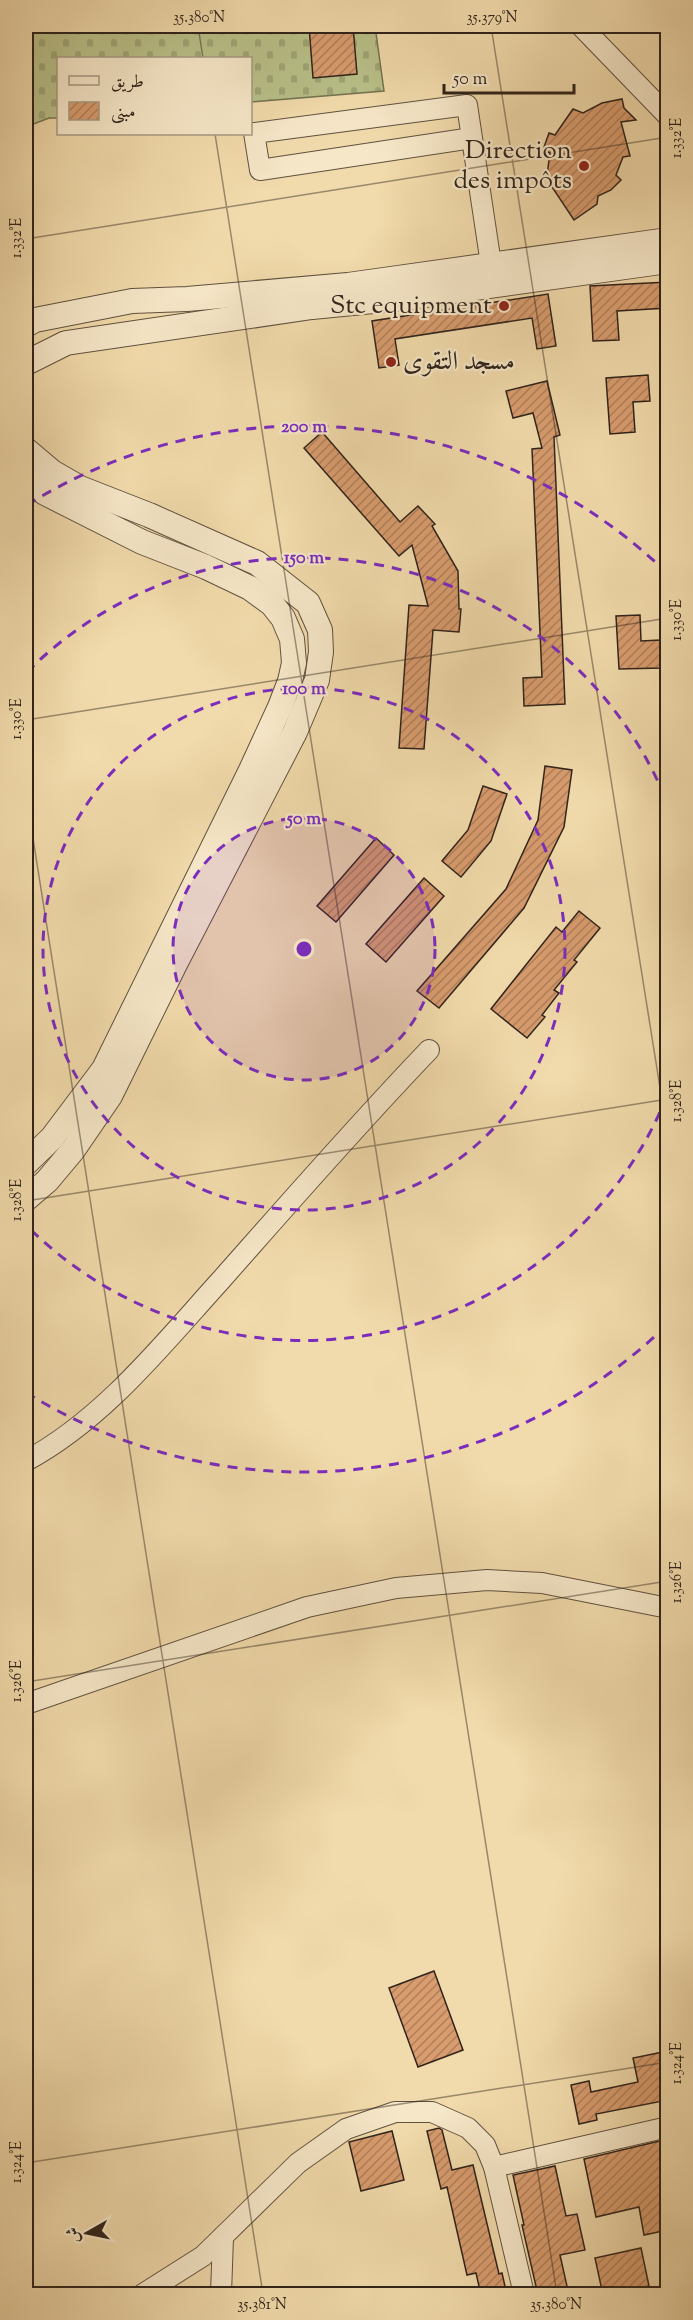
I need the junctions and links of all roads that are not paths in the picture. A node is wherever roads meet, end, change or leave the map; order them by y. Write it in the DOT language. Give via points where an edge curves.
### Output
graph roads {
  1 [pos="581,26"];
  2 [pos="668,116"];
  3 [pos="472,138"];
  4 [pos="668,240"];
  5 [pos="668,261"];
  6 [pos="491,264"];
  7 [pos="26,325"];
  8 [pos="26,363"];
  9 [pos="26,450"];
  10 [pos="26,477"];
  11 [pos="429,1050"];
  12 [pos="26,1163"];
  13 [pos="26,1199"];
  14 [pos="26,1461"];
  15 [pos="668,1608"];
  16 [pos="26,1704"];
  17 [pos="668,2127"];
  18 [pos="494,2167"];
  19 [pos="223,2237"];
  20 [pos="143,2295"];
  21 [pos="221,2295"];
  22 [pos="524,2295"];
  1 -- 2 [label="street"];
  3 -- 3 [label="street" via="467,105 254,133 260,170"];
  3 -- 6 [label="street"];
  4 -- 6 [label="street"];
  5 -- 8 [label="street" via="66,343"];
  6 -- 7 [label="street" via="348,285 132,300"];
  9 -- 13 [label="street" via="52,472 80,488 257,563 308,603 320,630 321,652 316,680 295,732 110,1096 74,1150"];
  10 -- 12 [label="street" via="45,493 142,542 250,588 283,618 292,639 294,663 270,728 104,1069 52,1138"];
  11 -- 14 [label="street" via="112,1397 54,1446"];
  15 -- 16 [label="street" via="542,1583 487,1580 396,1588 306,1607"];
  17 -- 18 [label="street"];
  18 -- 19 [label="street" via="485,2145 468,2128 432,2112 395,2112 346,2129 298,2163"];
  18 -- 22 [label="street"];
  19 -- 20 [label="street" via="203,2256"];
  19 -- 21 [label="street"];
}
